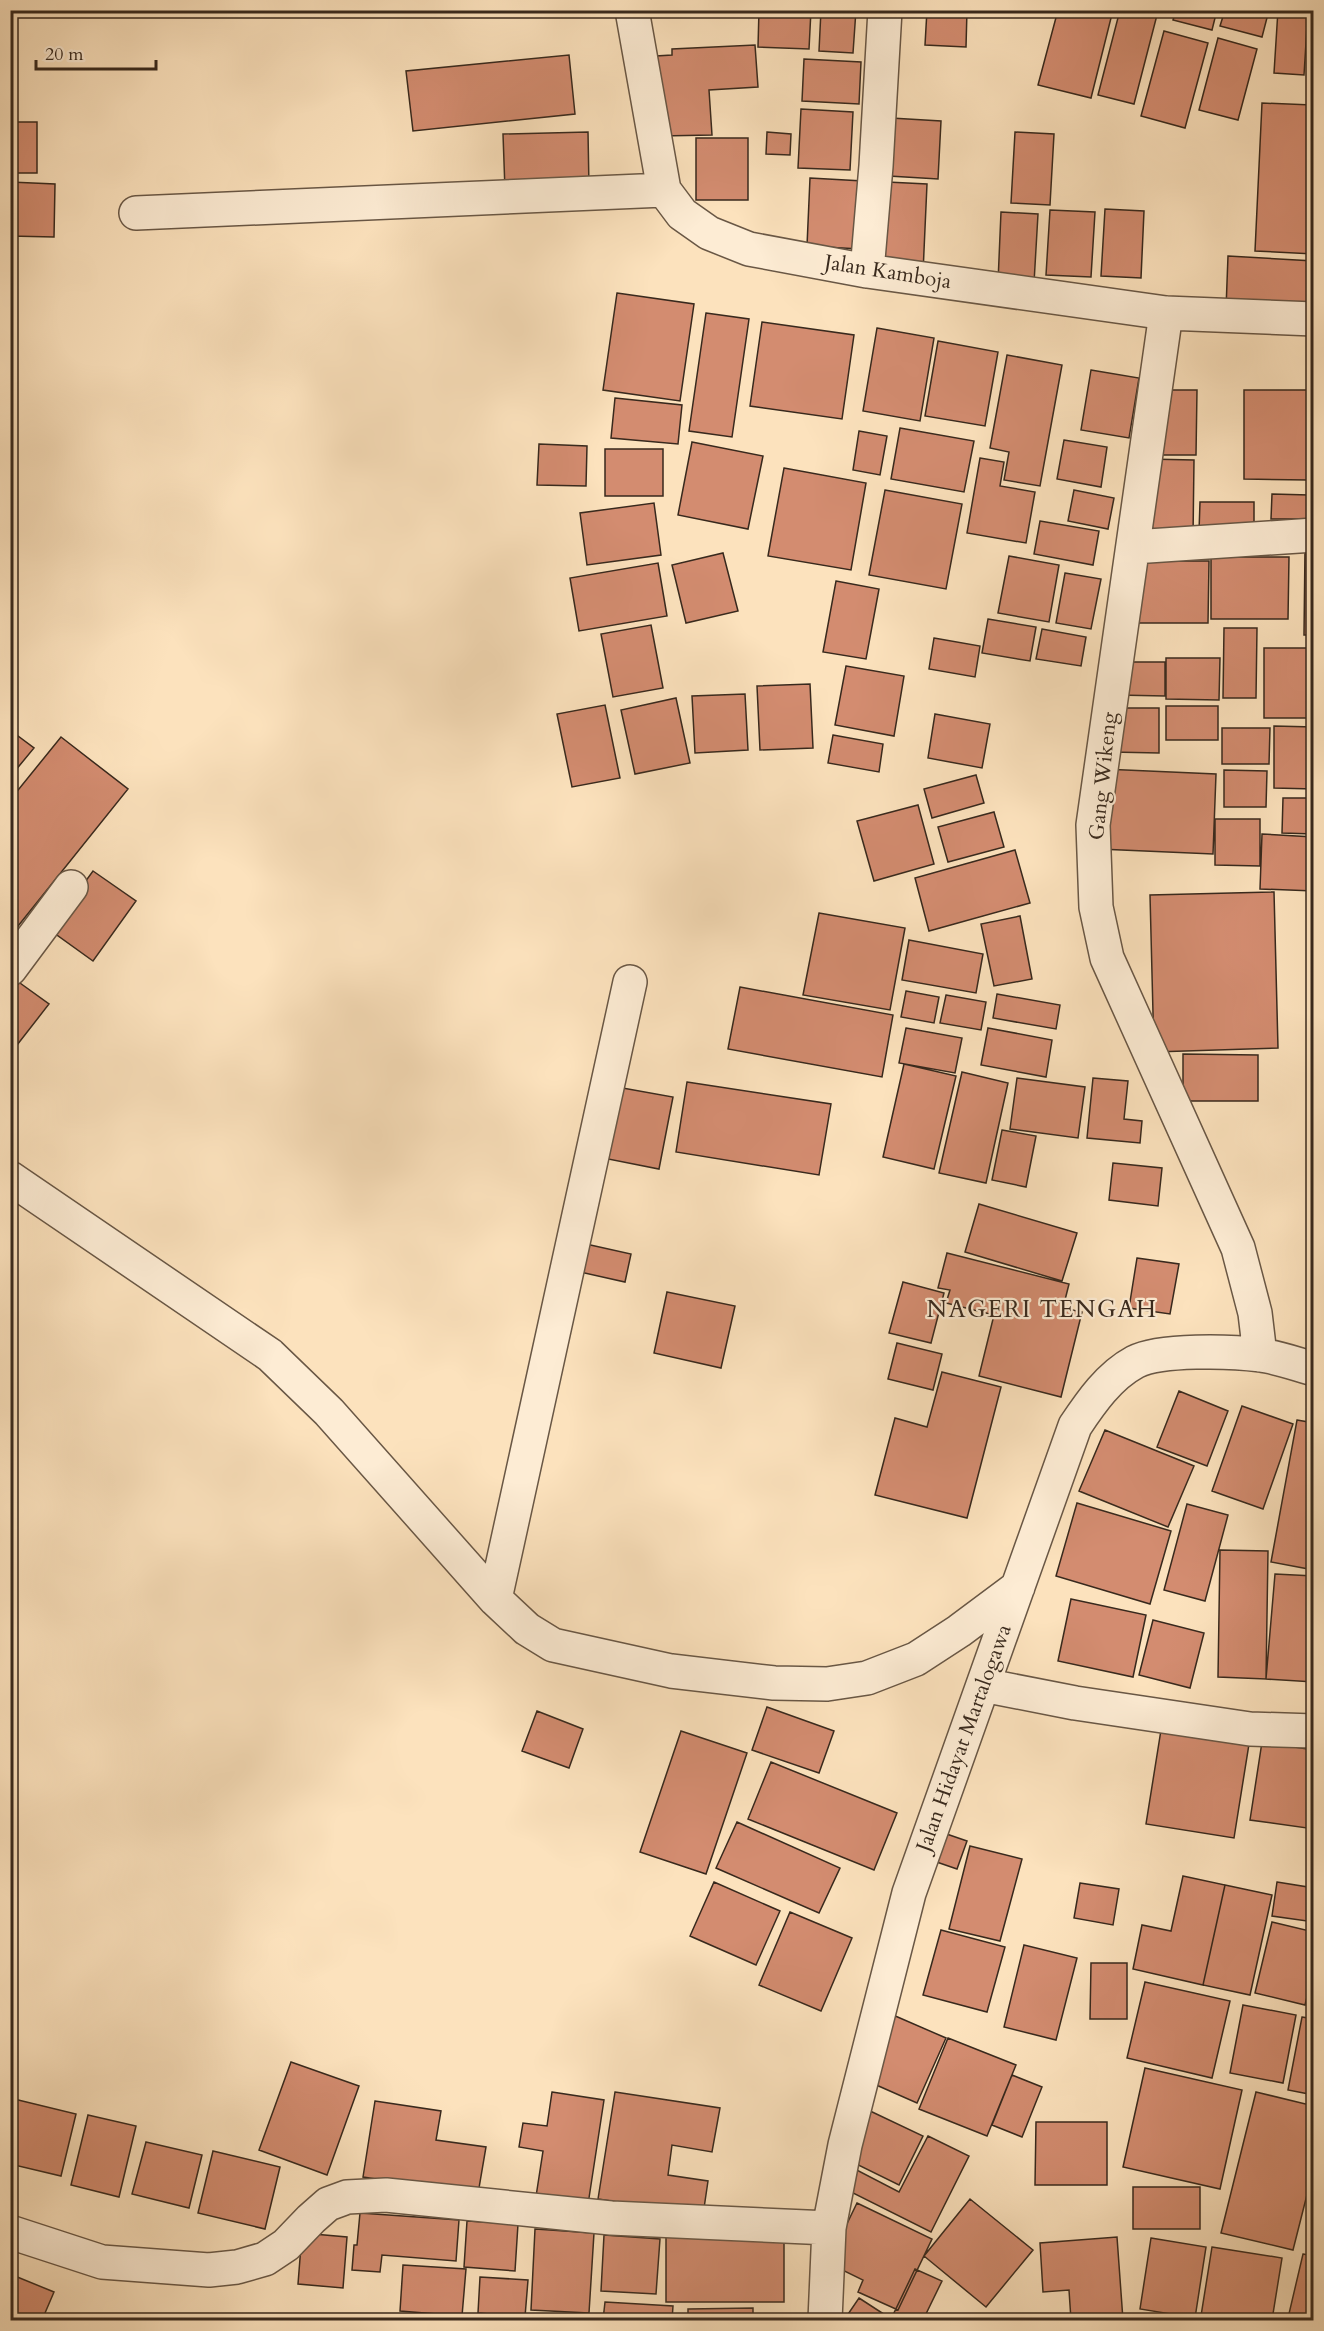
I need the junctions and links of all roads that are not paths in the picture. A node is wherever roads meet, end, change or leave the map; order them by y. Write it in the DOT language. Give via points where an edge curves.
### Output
graph roads {
  1 [pos="632,10"];
  2 [pos="885,10"];
  3 [pos="664,190"];
  4 [pos="136,213"];
  5 [pos="867,271"];
  6 [pos="1166,313"];
  7 [pos="1314,320"];
  8 [pos="1314,535"];
  9 [pos="1133,547"];
  10 [pos="70,887"];
  11 [pos="10,969"];
  12 [pos="630,982"];
  13 [pos="10,1178"];
  14 [pos="1260,1355"];
  15 [pos="1314,1369"];
  16 [pos="1018,1587"];
  17 [pos="495,1599"];
  18 [pos="983,1685"];
  19 [pos="1314,1731"];
  20 [pos="829,2228"];
  21 [pos="10,2232"];
  22 [pos="825,2320"];
  1 -- 3 [label="street, Jalan Kamboja"];
  2 -- 5 [label="street"];
  3 -- 4 [label="street"];
  3 -- 5 [label="street, Jalan Kamboja" via="682,214 709,233 749,249"];
  5 -- 6 [label="street, Jalan Kamboja"];
  6 -- 7 [label="street, Jalan Kamboja"];
  6 -- 9 [label="street, Gang Wikeng"];
  8 -- 9 [label="street"];
  9 -- 14 [label="street, Gang Wikeng" via="1094,825 1096,907 1107,958 1238,1248 1255,1313"];
  10 -- 11 [label="street"];
  12 -- 17 [label="street"];
  13 -- 17 [label="street" via="270,1355 329,1412"];
  14 -- 15 [label="street, Jalan Hidayat Martalogawa"];
  14 -- 16 [label="street, Jalan Hidayat Martalogawa" via="1157,1355 1135,1362 1109,1382 1076,1426"];
  16 -- 17 [label="street" via="916,1659 867,1678 827,1684 774,1683 671,1671 553,1645 527,1629"];
  16 -- 18 [label="street, Jalan Hidayat Martalogawa"];
  18 -- 19 [label="street" via="1250,1729"];
  18 -- 20 [label="street, Jalan Hidayat Martalogawa" via="909,1893 848,2134"];
  20 -- 21 [label="street" via="611,2218 386,2195 347,2197 328,2204 286,2245 265,2259 209,2270 102,2262"];
  20 -- 22 [label="street, Jalan Hidayat Martalogawa"];
}
